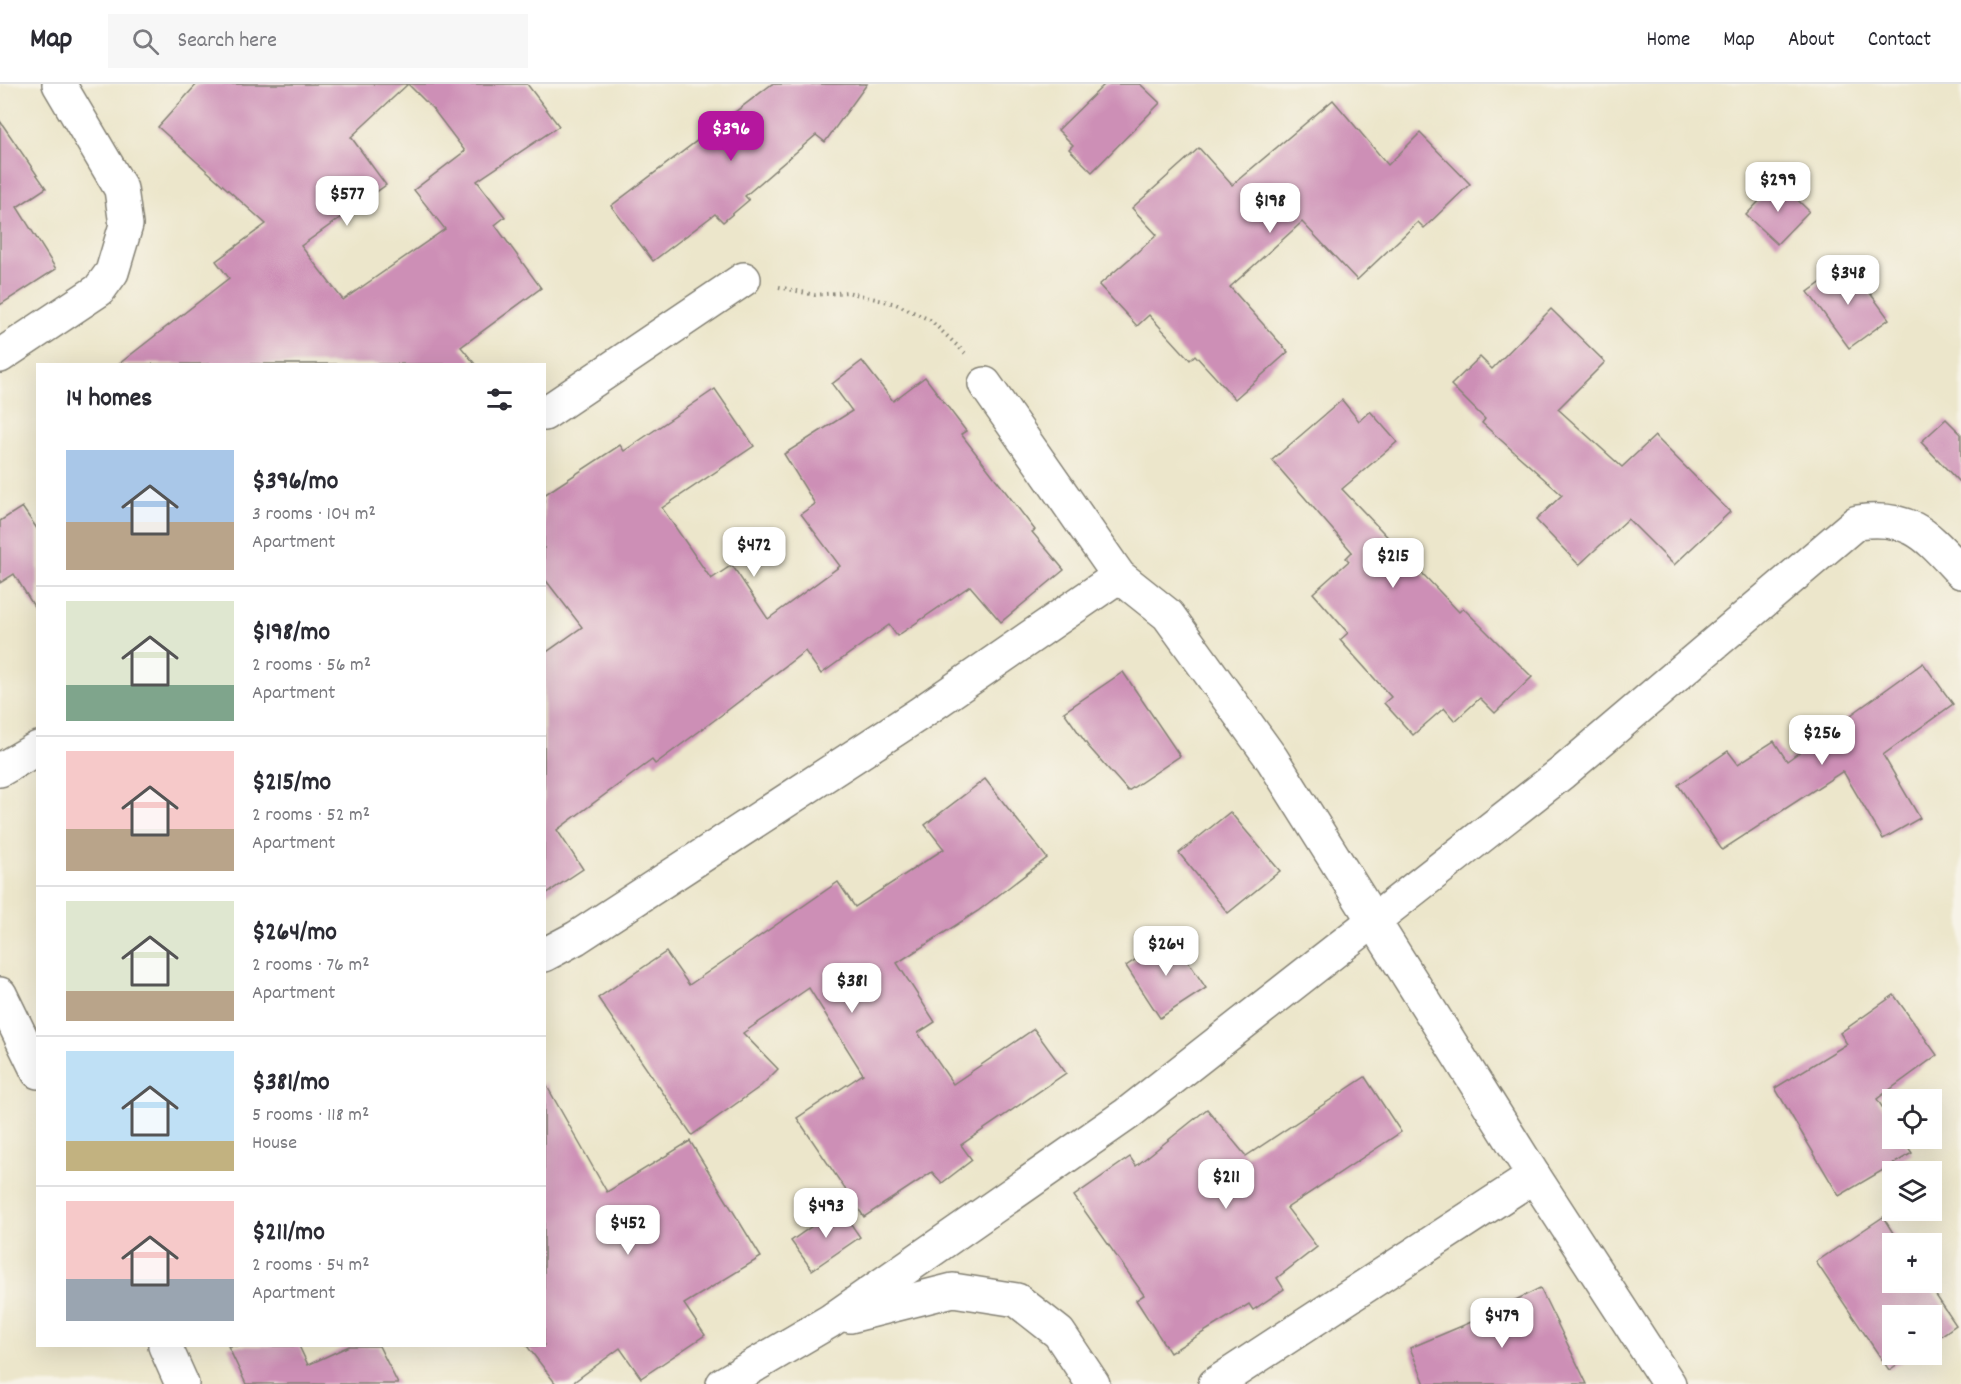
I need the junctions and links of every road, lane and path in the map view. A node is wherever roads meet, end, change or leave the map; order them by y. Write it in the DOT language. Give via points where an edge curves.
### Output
graph roads {
  1 [pos="59,84"];
  2 [pos="744,279"];
  3 [pos="0,356"];
  4 [pos="985,384"];
  5 [pos="546,413"];
  6 [pos="1961,572"];
  7 [pos="1119,576"];
  8 [pos="36,749"];
  9 [pos="0,770"];
  10 [pos="1374,918"];
  11 [pos="546,954"];
  12 [pos="0,994"];
  13 [pos="36,1068"];
  14 [pos="1534,1176"];
  15 [pos="830,1321"];
  16 [pos="165,1347"];
  17 [pos="182,1384"];
  18 [pos="723,1384"];
  19 [pos="1093,1384"];
  20 [pos="1215,1384"];
  21 [pos="1669,1384"];
  1 -- 3 [label="street" via="121,189 126,225 112,272 99,290"];
  2 -- 4 [label="path" via="815,295 847,292 896,304 930,320 966,354"];
  2 -- 5 [label="street"];
  4 -- 7 [label="street"];
  6 -- 10 [label="street" via="1924,534 1882,519 1857,522 1562,772"];
  7 -- 10 [label="street" via="1168,615 1272,759"];
  7 -- 11 [label="street" via="919,714"];
  8 -- 9 [label="street"];
  10 -- 14 [label="street"];
  10 -- 15 [label="street" via="1126,1114"];
  12 -- 13 [label="street"];
  14 -- 20 [label="street"];
  14 -- 21 [label="street"];
  15 -- 18 [label="street"];
  15 -- 19 [label="street" via="953,1290 1017,1300 1059,1333"];
  16 -- 17 [label="street"];
}
